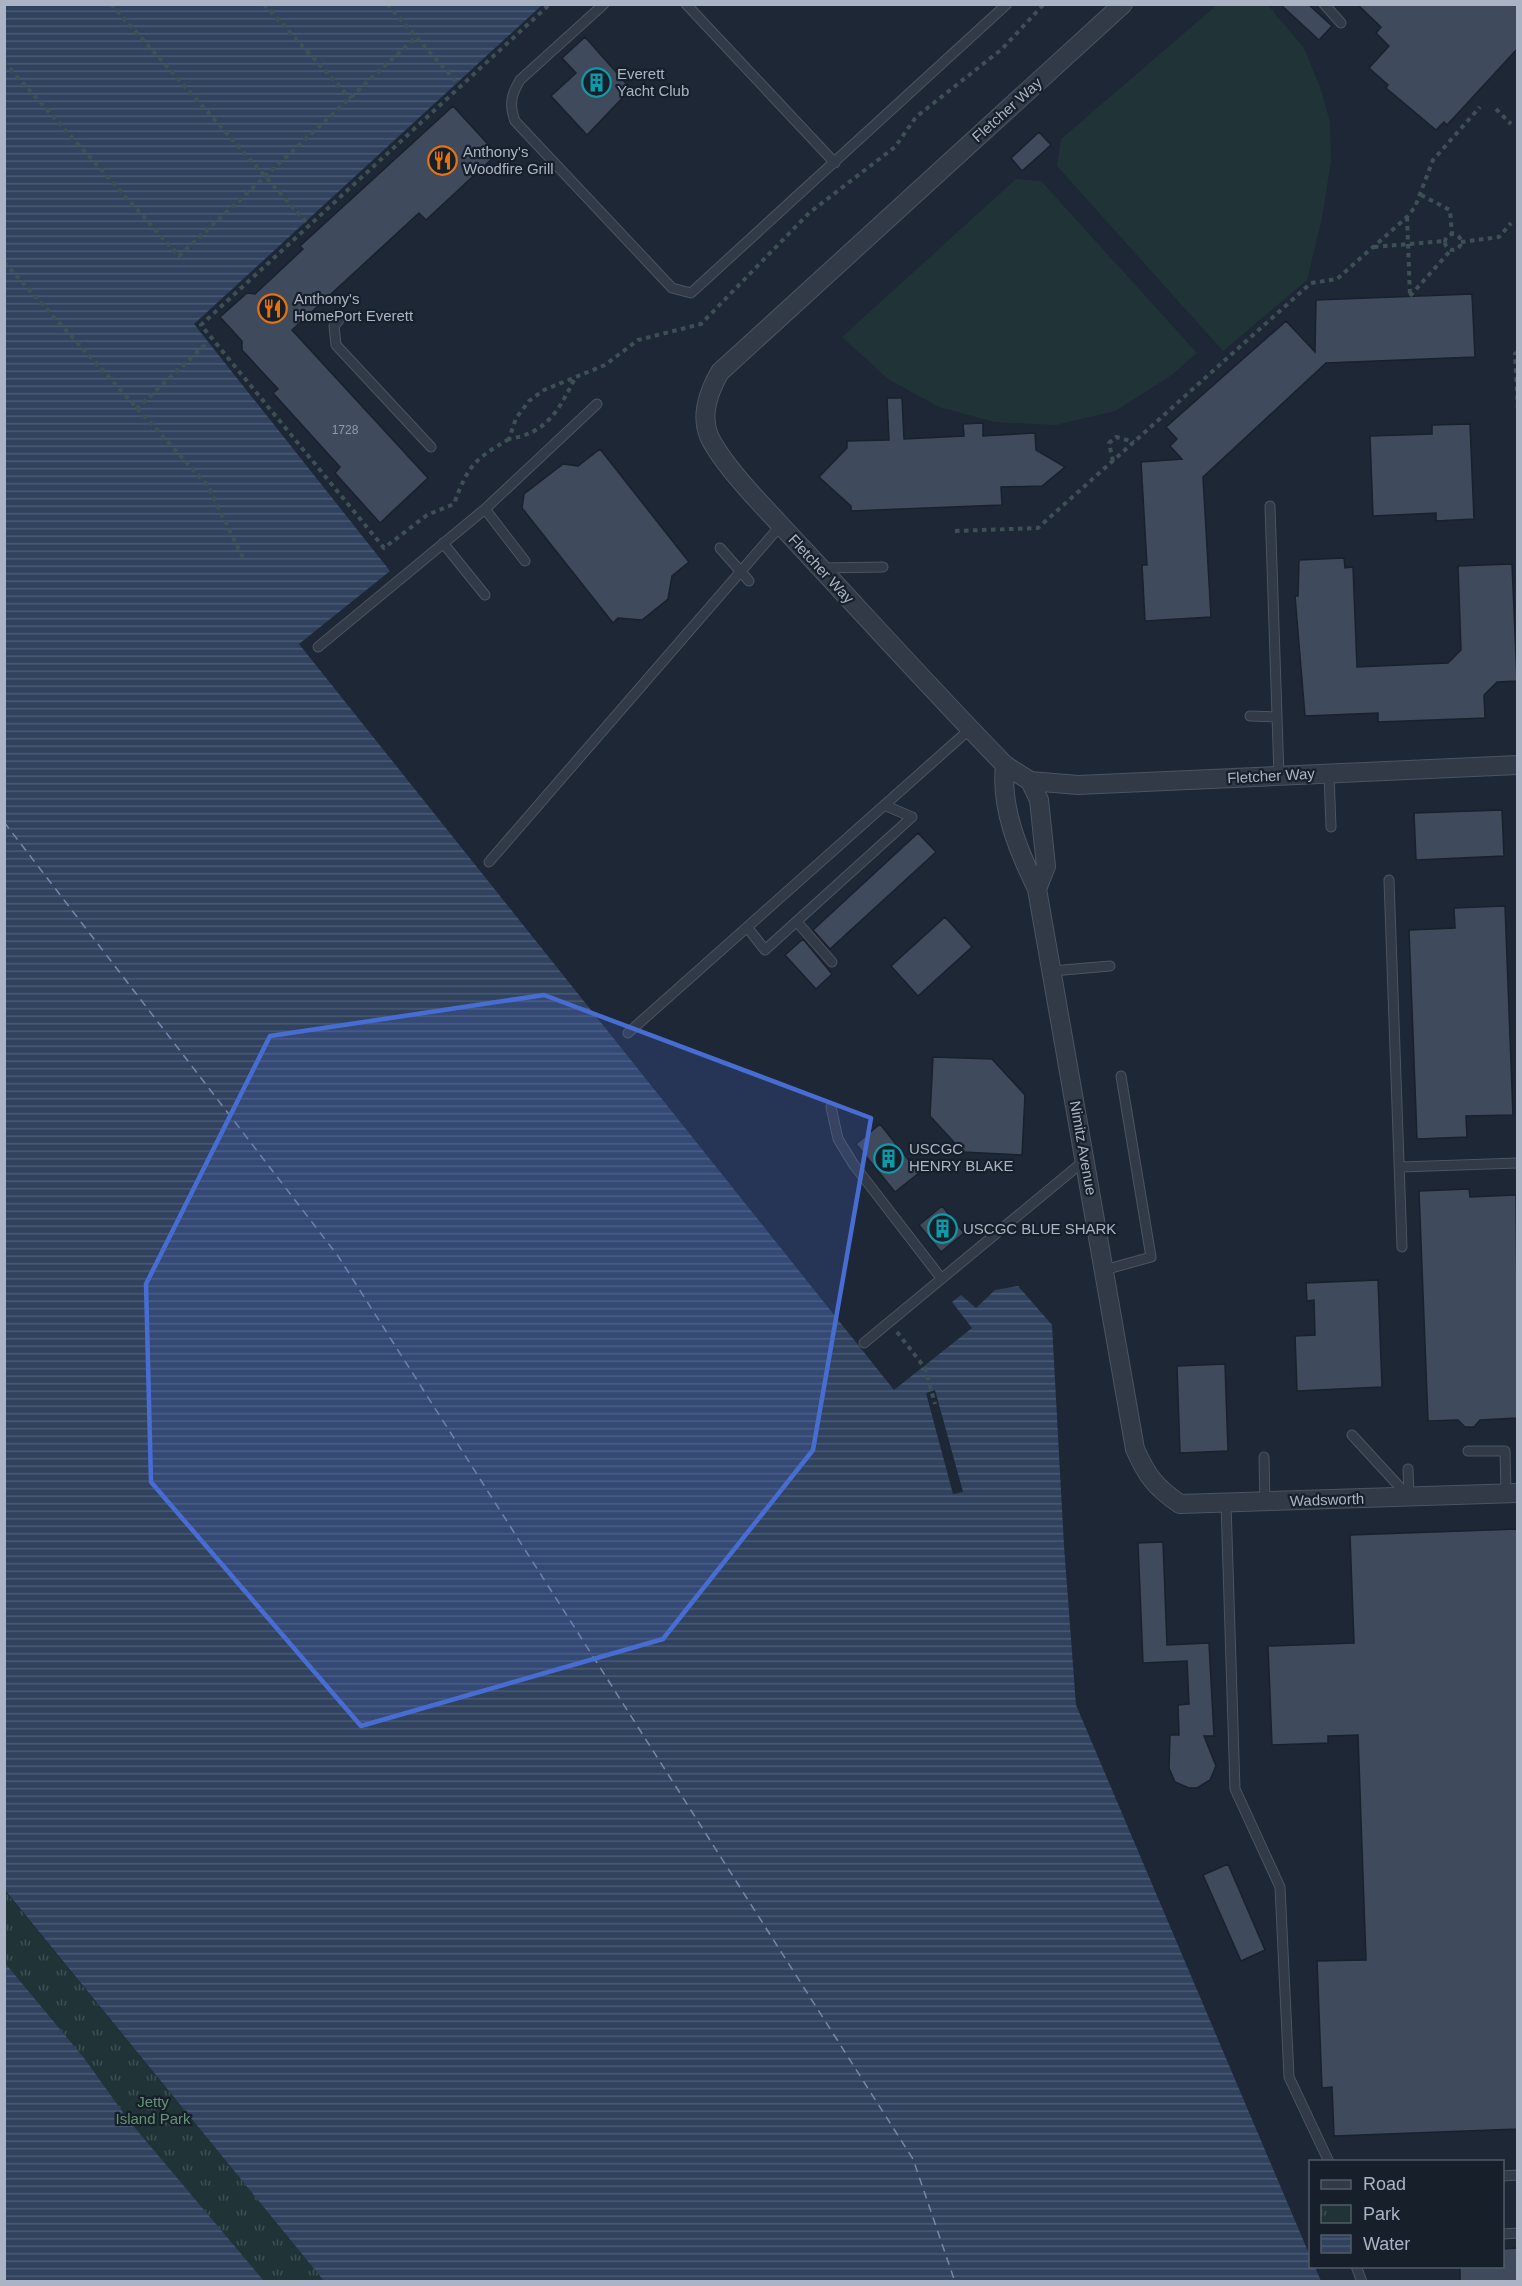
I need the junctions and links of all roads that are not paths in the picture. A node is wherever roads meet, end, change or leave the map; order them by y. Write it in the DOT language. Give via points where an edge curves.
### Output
graph roads {
  1 [pos="604,4"];
  2 [pos="686,4"];
  3 [pos="1007,4"];
  4 [pos="1123,4"];
  5 [pos="1324,4"];
  6 [pos="1341,23"];
  7 [pos="835,163"];
  8 [pos="339,320"];
  9 [pos="597,404"];
  10 [pos="430,447"];
  11 [pos="1270,506"];
  12 [pos="484,509"];
  13 [pos="781,525"];
  14 [pos="443,543"];
  15 [pos="720,548"];
  16 [pos="525,561"];
  17 [pos="884,567"];
  18 [pos="821,568"];
  19 [pos="741,573"];
  20 [pos="749,581"];
  21 [pos="484,595"];
  22 [pos="318,646"];
  23 [pos="1250,716"];
  24 [pos="1277,717"];
  25 [pos="970,729"];
  26 [pos="1005,765"];
  27 [pos="1518,765"];
  28 [pos="1329,774"];
  29 [pos="1279,776"];
  30 [pos="1030,781"];
  31 [pos="884,805"];
  32 [pos="1331,827"];
  33 [pos="489,862"];
  34 [pos="1389,880"];
  35 [pos="1037,889"];
  36 [pos="797,922"];
  37 [pos="747,927"];
  38 [pos="832,962"];
  39 [pos="1110,966"];
  40 [pos="1052,971"];
  41 [pos="628,1033"];
  42 [pos="1121,1076"];
  43 [pos="831,1107"];
  44 [pos="1085,1160"];
  45 [pos="1518,1163"];
  46 [pos="1401,1167"];
  47 [pos="1402,1247"];
  48 [pos="1104,1270"];
  49 [pos="941,1278"];
  50 [pos="864,1343"];
  51 [pos="1352,1435"];
  52 [pos="1468,1451"];
  53 [pos="1264,1456"];
  54 [pos="1408,1469"];
  55 [pos="1146,1475"];
  56 [pos="1512,1493"];
  57 [pos="1409,1497"];
  58 [pos="1265,1502"];
  59 [pos="1226,1503"];
  60 [pos="1328,2160"];
  1 -- 7 [label="lane" via="520,80 513,92 511,109 515,121 672,288 691,294"];
  2 -- 7 [label="lane"];
  3 -- 7 [label="lane"];
  4 -- 13 [label="street, Fletcher Way" via="720,372 705,407 708,435 721,457"];
  5 -- 6 [label="lane"];
  8 -- 10 [label="lane" via="334,326 336,345"];
  9 -- 12 [label="lane"];
  11 -- 24 [label="lane"];
  12 -- 14 [label="lane"];
  12 -- 16 [label="lane"];
  13 -- 18 [label="street, Fletcher Way"];
  13 -- 19 [label="lane"];
  14 -- 21 [label="lane"];
  14 -- 22 [label="lane"];
  15 -- 19 [label="lane"];
  17 -- 18 [label="lane"];
  18 -- 25 [label="street, Fletcher Way"];
  19 -- 20 [label="lane"];
  19 -- 33 [label="lane"];
  23 -- 24 [label="lane"];
  24 -- 29 [label="lane"];
  25 -- 26 [label="street, Fletcher Way"];
  25 -- 31 [label="lane"];
  26 -- 30 [label="street, Fletcher Way"];
  26 -- 35 [label="street, Nimitz Avenue" via="1003,785 1019,853"];
  27 -- 28 [label="street, Fletcher Way"];
  28 -- 29 [label="street, Fletcher Way"];
  28 -- 32 [label="lane"];
  29 -- 30 [label="street, Fletcher Way" via="1078,785"];
  30 -- 35 [label="street, Nimitz Avenue" via="1039,800 1046,866"];
  31 -- 36 [label="lane" via="912,817"];
  31 -- 37 [label="lane"];
  34 -- 46 [label="lane"];
  35 -- 40 [label="street, Nimitz Avenue"];
  36 -- 37 [label="lane" via="765,950"];
  36 -- 38 [label="lane"];
  37 -- 41 [label="lane"];
  39 -- 40 [label="lane"];
  40 -- 44 [label="street, Nimitz Avenue"];
  42 -- 48 [label="lane" via="1151,1257"];
  43 -- 49 [label="lane" via="838,1139 854,1165"];
  44 -- 48 [label="street, Nimitz Avenue"];
  44 -- 49 [label="lane"];
  45 -- 46 [label="lane"];
  46 -- 47 [label="lane"];
  48 -- 55 [label="street, Nimitz Avenue" via="1135,1449"];
  49 -- 50 [label="lane"];
  51 -- 57 [label="lane"];
  52 -- 56 [label="lane" via="1505,1451"];
  53 -- 58 [label="lane"];
  54 -- 57 [label="lane"];
  55 -- 59 [label="street, Wadsworth" via="1180,1504"];
  56 -- 57 [label="street, Wadsworth"];
  57 -- 58 [label="street, Wadsworth"];
  58 -- 59 [label="street, Wadsworth"];
  59 -- 60 [label="lane" via="1235,1789 1280,1887 1289,2077"];
}
